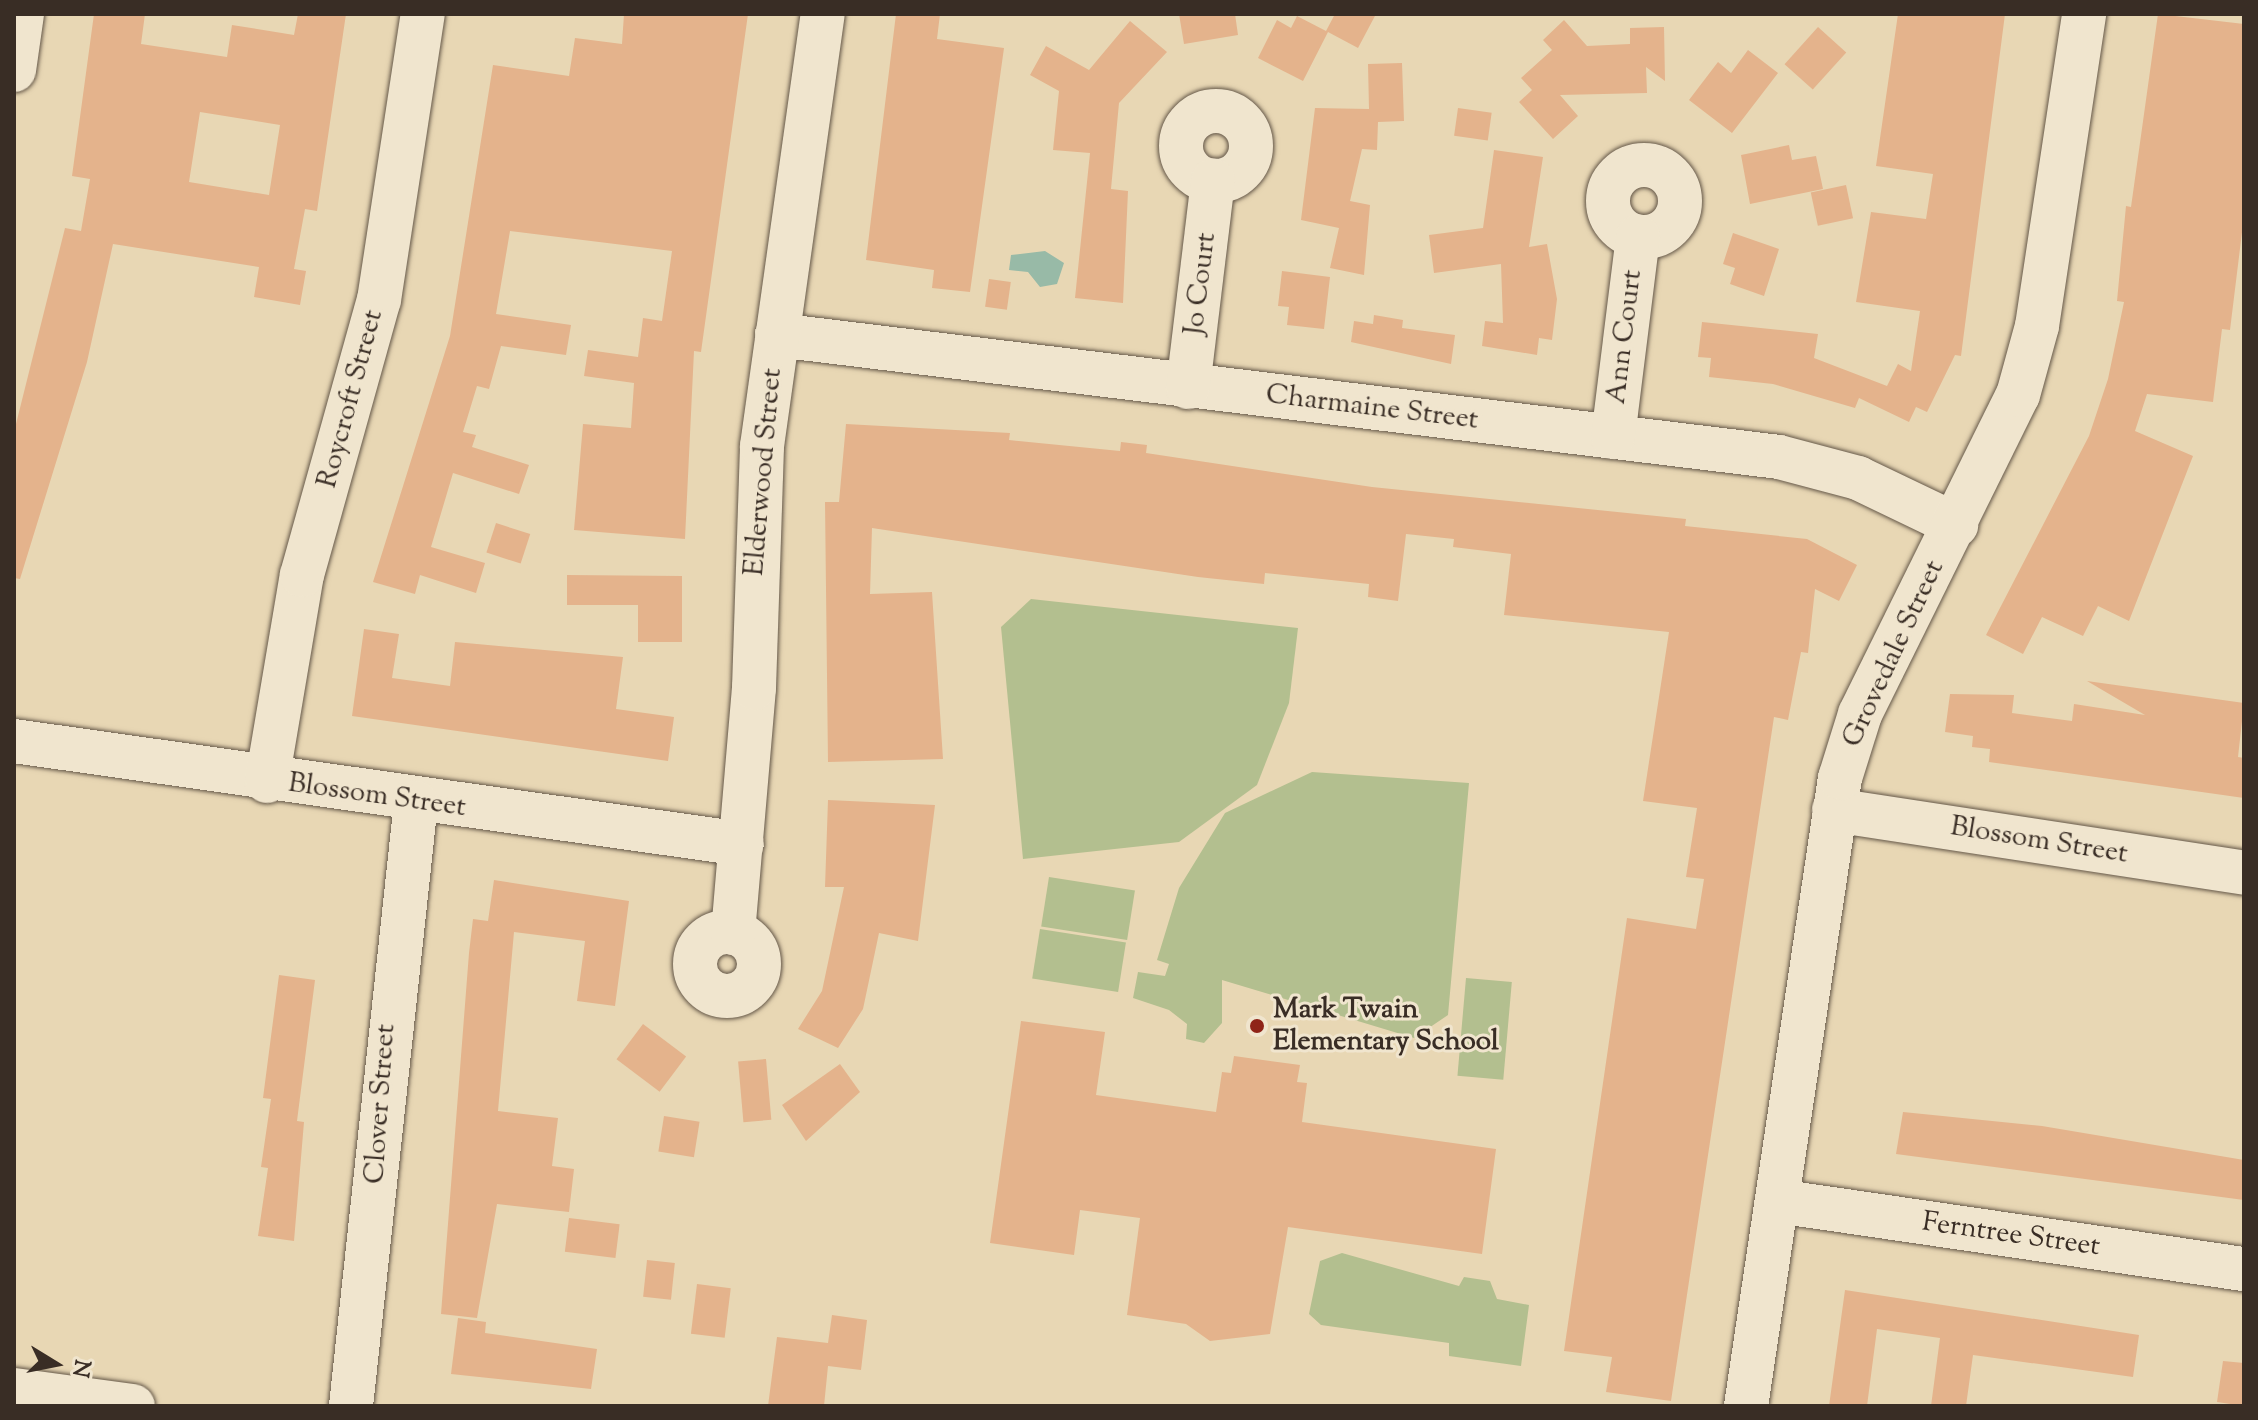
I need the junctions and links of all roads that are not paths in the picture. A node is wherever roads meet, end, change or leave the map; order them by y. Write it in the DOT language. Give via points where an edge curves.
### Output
graph roads {
  1 [pos="22,14"];
  2 [pos="423,14"];
  3 [pos="823,14"];
  4 [pos="2084,14"];
  5 [pos="14,70"];
  6 [pos="1213,181"];
  7 [pos="1638,237"];
  8 [pos="777,335"];
  9 [pos="1188,387"];
  10 [pos="1613,437"];
  11 [pos="1956,525"];
  12 [pos="14,741"];
  13 [pos="267,781"];
  14 [pos="416,802"];
  15 [pos="1834,810"];
  16 [pos="742,844"];
  17 [pos="2244,873"];
  18 [pos="733,933"];
  19 [pos="1777,1201"];
  20 [pos="2244,1269"];
  21 [pos="14,1390"];
  22 [pos="130,1406"];
  23 [pos="351,1406"];
  24 [pos="1746,1406"];
  1 -- 5 [label="street"];
  2 -- 13 [label="street, Roycroft Street" via="377,312 302,575"];
  3 -- 8 [label="street, Elderwood Street"];
  4 -- 11 [label="street, Grovedale Street" via="2034,338 2006,428"];
  6 -- 9 [label="street, Jo Court"];
  7 -- 10 [label="street, Ann Court"];
  8 -- 9 [label="street, Charmaine Street"];
  8 -- 16 [label="street, Elderwood Street" via="762,446"];
  9 -- 10 [label="street, Charmaine Street"];
  10 -- 11 [label="street, Charmaine Street" via="1809,462"];
  11 -- 15 [label="street, Grovedale Street" via="1860,714"];
  12 -- 13 [label="street, Blossom Street"];
  13 -- 14 [label="street, Blossom Street"];
  14 -- 16 [label="street, Blossom Street"];
  14 -- 23 [label="street, Clover Street"];
  15 -- 17 [label="street, Blossom Street"];
  15 -- 19 [label="street, Grovedale Street"];
  16 -- 18 [label="street, Elderwood Street"];
  19 -- 20 [label="street, Ferntree Street"];
  19 -- 24 [label="street, Grovedale Street"];
  21 -- 22 [label="street"];
}
